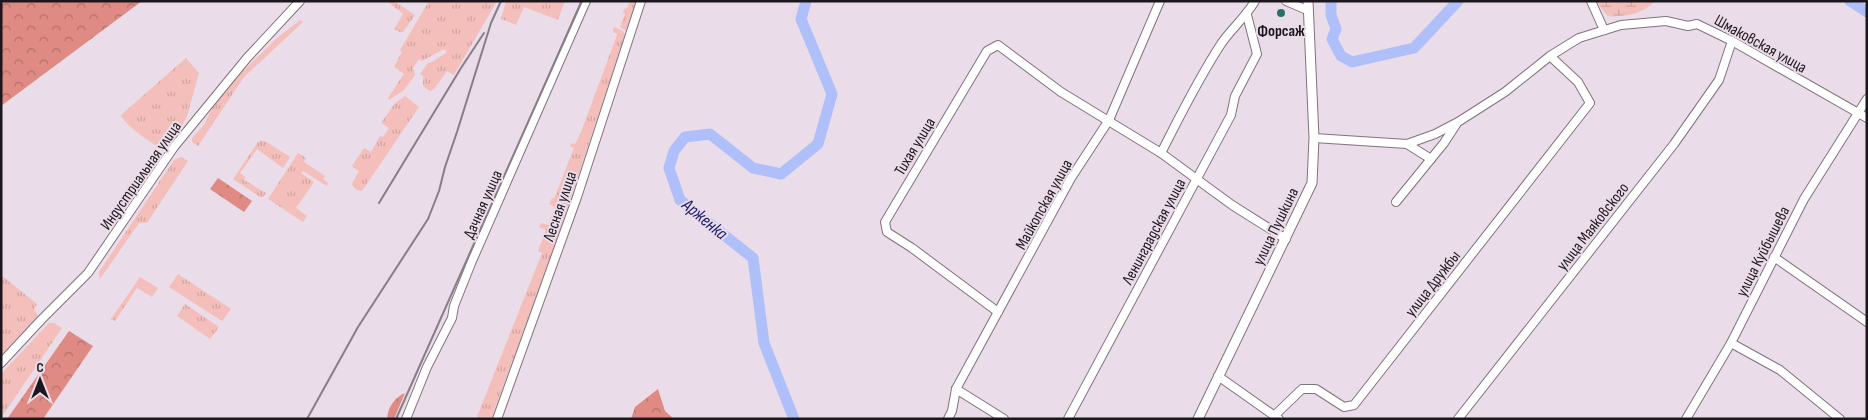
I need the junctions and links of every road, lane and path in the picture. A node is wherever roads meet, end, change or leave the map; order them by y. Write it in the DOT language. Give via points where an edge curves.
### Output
graph roads {
  1 [pos="300,1"];
  2 [pos="586,1"];
  3 [pos="641,1"];
  4 [pos="1160,1"];
  5 [pos="1255,1"];
  6 [pos="1286,1"];
  7 [pos="1591,1"];
  8 [pos="1307,6"];
  9 [pos="1247,15"];
  10 [pos="1604,30"];
  11 [pos="1732,41"];
  12 [pos="1550,56"];
  13 [pos="1867,99"];
  14 [pos="1858,112"];
  15 [pos="1867,118"];
  16 [pos="1109,120"];
  17 [pos="1458,122"];
  18 [pos="1314,138"];
  19 [pos="1406,144"];
  20 [pos="1162,154"];
  21 [pos="1432,159"];
  22 [pos="1196,179"];
  23 [pos="1396,202"];
  24 [pos="1286,239"];
  25 [pos="1774,257"];
  26 [pos="998,312"];
  27 [pos="1867,322"];
  28 [pos="1730,343"];
  29 [pos="1,363"];
  30 [pos="1218,376"];
  31 [pos="956,389"];
  32 [pos="1277,417"];
  33 [pos="406,419"];
  34 [pos="497,419"];
  35 [pos="948,419"];
  36 [pos="1004,419"];
  37 [pos="1068,419"];
  38 [pos="1198,419"];
  39 [pos="1458,419"];
  40 [pos="1686,419"];
  41 [pos="1840,419"];
  1 -- 29 [label="street, Индустриальная улица" via="247,58 174,148 88,273"];
  2 -- 33 [label="street, Дачная улица"];
  3 -- 34 [label="street, Лесная улица" via="577,197"];
  4 -- 16 [label="street, Майкопская улица"];
  5 -- 9 [label="street"];
  6 -- 8 [label="street"];
  7 -- 10 [label="street"];
  8 -- 18 [label="main road, улица Пушкина"];
  9 -- 20 [label="street" via="1223,41 1199,78"];
  9 -- 22 [label="street, Ленинградская улица" via="1257,54 1235,96 1231,115"];
  10 -- 11 [label="street, Шмаковская улица" via="1621,25 1666,21 1688,26 1697,24"];
  10 -- 12 [label="street, Шмаковская улица" via="1579,38"];
  11 -- 14 [label="street, Шмаковская улица"];
  11 -- 39 [label="street, улица Маяковского" via="1719,80 1674,144"];
  12 -- 17 [label="street, Шмаковская улица" via="1505,92"];
  12 -- 32 [label="street, улица Дружбы" via="1578,82 1590,103 1354,405 1344,406 1316,389 1302,389"];
  13 -- 14 [label="street, улица Куйбышева"];
  14 -- 15 [label="street, Шмаковская улица"];
  14 -- 25 [label="street, улица Куйбышева" via="1804,199"];
  16 -- 20 [label="street"];
  16 -- 26 [label="street, Майкопская улица" via="1071,178"];
  16 -- 26 [label="street, Тихая улица" via="1062,92 998,45 987,51 885,222 887,232"];
  17 -- 19 [label="street, Шмаковская улица"];
  17 -- 21 [label="street, Шмаковская улица"];
  18 -- 19 [label="street, Шмаковская улица"];
  18 -- 24 [label="main road, улица Пушкина" via="1312,183"];
  19 -- 21 [label="street"];
  20 -- 22 [label="street"];
  21 -- 23 [label="street, Шмаковская улица"];
  22 -- 24 [label="street"];
  22 -- 37 [label="street, Ленинградская улица"];
  24 -- 30 [label="main road, улица Пушкина"];
  25 -- 27 [label="street"];
  25 -- 28 [label="street, улица Куйбышева"];
  26 -- 31 [label="street, Майкопская улица"];
  28 -- 40 [label="street, улица Куйбышева"];
  28 -- 41 [label="street" via="1780,370"];
  30 -- 32 [label="street"];
  30 -- 38 [label="main road, улица Пушкина"];
  31 -- 35 [label="street, Майкопская улица"];
  31 -- 36 [label="street"];
}
